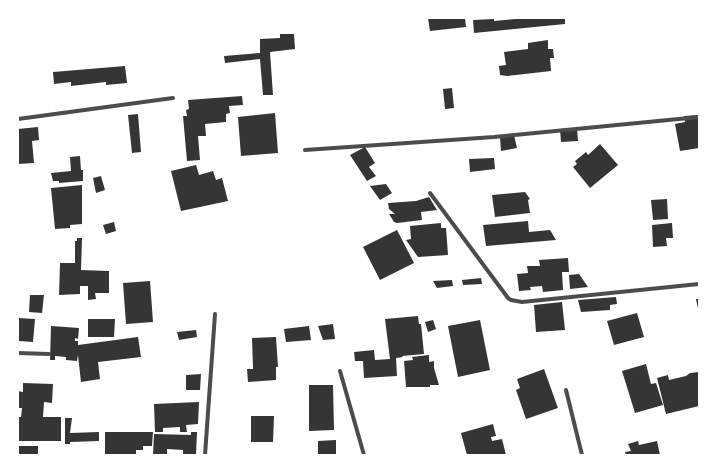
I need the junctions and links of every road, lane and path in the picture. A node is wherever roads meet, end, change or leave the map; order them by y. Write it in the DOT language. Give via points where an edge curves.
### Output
graph roads {
  1 [pos="173,98"];
  2 [pos="699,118"];
  3 [pos="18,119"];
  4 [pos="305,150"];
  5 [pos="430,193"];
  6 [pos="699,284"];
  7 [pos="215,314"];
  8 [pos="18,353"];
  9 [pos="49,354"];
  10 [pos="340,371"];
  11 [pos="566,390"];
  12 [pos="205,455"];
  13 [pos="364,455"];
  14 [pos="582,455"];
  1 -- 3 [label="street"];
  2 -- 4 [label="street" via="494,137"];
  5 -- 6 [label="street" via="511,300 522,302"];
  7 -- 12 [label="street"];
  8 -- 9 [label="street"];
  10 -- 13 [label="street"];
  11 -- 14 [label="street"];
}
